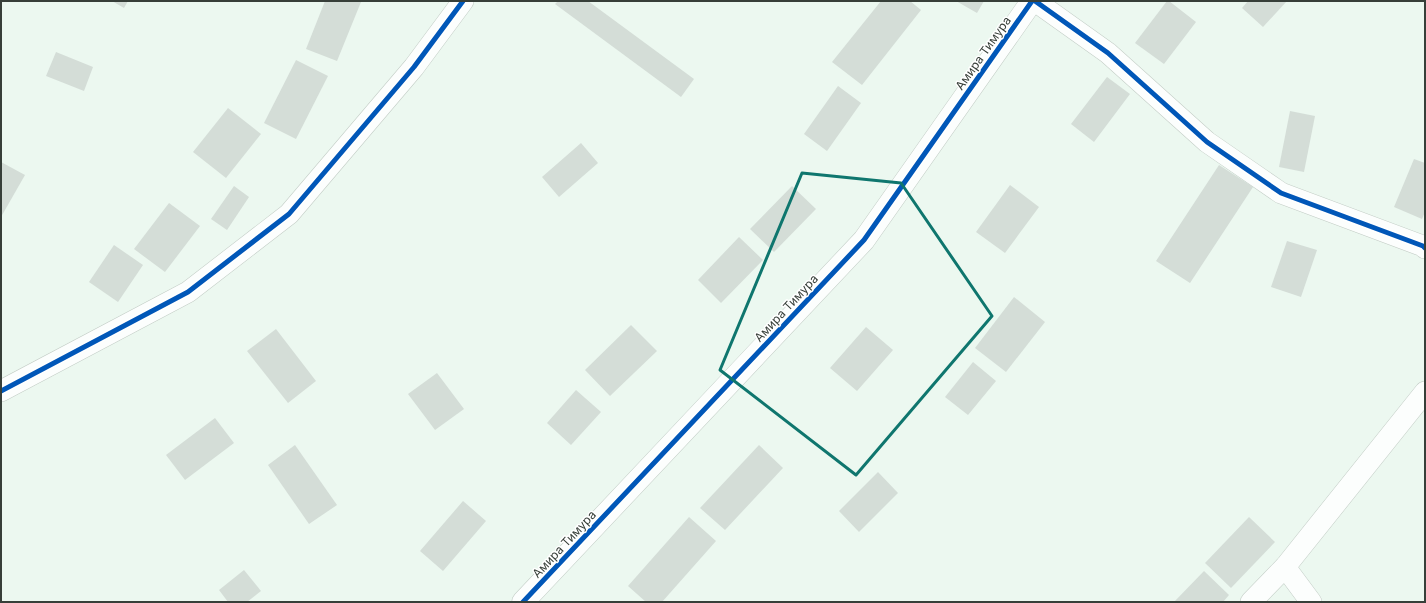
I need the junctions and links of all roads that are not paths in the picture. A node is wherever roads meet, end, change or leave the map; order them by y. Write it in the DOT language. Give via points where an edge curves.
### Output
graph roads {
  1 [pos="463,1"];
  2 [pos="1032,1"];
  3 [pos="1035,1"];
  4 [pos="1424,246"];
  5 [pos="1,392"];
  6 [pos="1425,392"];
  7 [pos="1285,567"];
  8 [pos="523,602"];
  9 [pos="1251,602"];
  10 [pos="1311,602"];
  1 -- 5 [label="street" via="414,67 289,214 188,292"];
  2 -- 8 [label="street, Амира Тимура" via="864,240"];
  3 -- 4 [label="street" via="1108,53 1207,142 1281,194"];
  6 -- 7 [label="street"];
  7 -- 9 [label="street"];
  7 -- 10 [label="street"];
}
